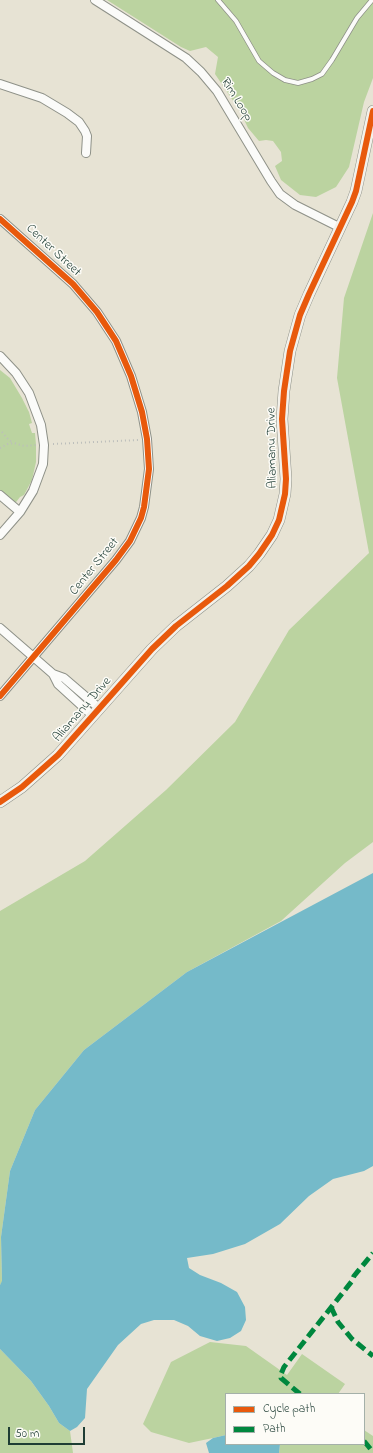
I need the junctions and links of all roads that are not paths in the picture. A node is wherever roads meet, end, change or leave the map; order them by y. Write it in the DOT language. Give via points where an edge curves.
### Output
graph roads {
  1 [pos="95,0"];
  2 [pos="218,0"];
  3 [pos="372,0"];
  4 [pos="0,84"];
  5 [pos="373,111"];
  6 [pos="86,153"];
  7 [pos="0,218"];
  8 [pos="339,227"];
  9 [pos="1,359"];
  10 [pos="0,495"];
  11 [pos="20,512"];
  12 [pos="0,535"];
  13 [pos="0,628"];
  14 [pos="33,657"];
  15 [pos="0,696"];
  16 [pos="95,712"];
  17 [pos="0,802"];
  1 -- 8 [label="street, Rim Loop" via="186,58 217,91 280,194 295,205"];
  2 -- 3 [label="lane" via="236,21 259,61 285,80 298,83 312,80 322,74 357,18"];
  4 -- 6 [label="street" via="42,98 67,113 85,131"];
  5 -- 8 [label="street, Aliamanu Drive" via="356,191"];
  7 -- 14 [label="street, Center Street" via="73,284 97,312 116,341 137,393 148,451 149,469 144,507 130,541"];
  8 -- 16 [label="street, Aliamanu Drive" via="300,315 290,351 282,419 285,494 279,520 272,535 248,566 176,626"];
  9 -- 11 [label="street" via="16,373 29,393 41,425 44,445 43,464 37,482"];
  10 -- 11 [label="street"];
  11 -- 12 [label="street"];
  13 -- 14 [label="street"];
  14 -- 15 [label="street, Center Street"];
  14 -- 16 [label="street" via="53,674 64,678"];
  16 -- 17 [label="street, Aliamanu Drive" via="45,768 22,788"];
}
